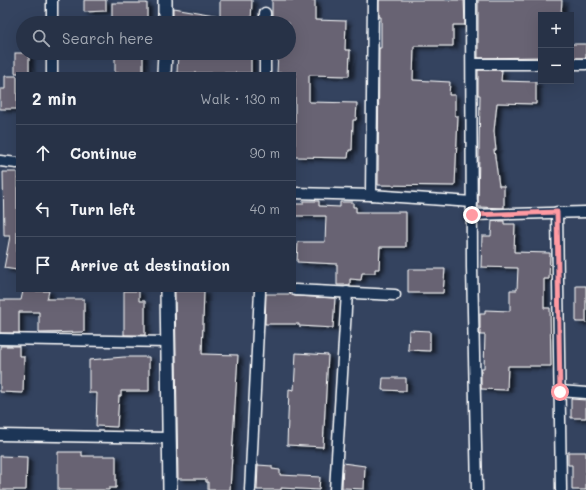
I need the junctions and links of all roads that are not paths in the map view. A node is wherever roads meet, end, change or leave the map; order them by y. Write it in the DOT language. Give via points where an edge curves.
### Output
graph roads {
  1 [pos="52,0"];
  2 [pos="165,0"];
  3 [pos="373,0"];
  4 [pos="471,0"];
  5 [pos="52,16"];
  6 [pos="165,16"];
  7 [pos="52,60"];
  8 [pos="165,60"];
  9 [pos="265,60"];
  10 [pos="472,64"];
  11 [pos="538,64"];
  12 [pos="574,64"];
  13 [pos="586,64"];
  14 [pos="52,72"];
  15 [pos="164,72"];
  16 [pos="265,72"];
  17 [pos="0,161"];
  18 [pos="16,163"];
  19 [pos="296,193"];
  20 [pos="371,195"];
  21 [pos="472,202"];
  22 [pos="557,212"];
  23 [pos="586,212"];
  24 [pos="472,215"];
  25 [pos="296,290"];
  26 [pos="167,292"];
  27 [pos="260,292"];
  28 [pos="347,292"];
  29 [pos="395,295"];
  30 [pos="0,339"];
  31 [pos="168,342"];
  32 [pos="560,392"];
  33 [pos="586,393"];
  34 [pos="0,435"];
  35 [pos="169,438"];
  36 [pos="170,490"];
  37 [pos="250,490"];
  38 [pos="335,490"];
  39 [pos="478,490"];
  40 [pos="561,490"];
  1 -- 5 [label="street"];
  2 -- 6 [label="street"];
  3 -- 20 [label="street"];
  4 -- 10 [label="street"];
  7 -- 14 [label="street"];
  8 -- 15 [label="street"];
  9 -- 16 [label="street"];
  10 -- 11 [label="street"];
  10 -- 21 [label="street"];
  12 -- 13 [label="street"];
  17 -- 18 [label="street"];
  19 -- 20 [label="street"];
  20 -- 21 [label="street"];
  21 -- 24 [label="street"];
  22 -- 23 [label="street"];
  22 -- 24 [label="street"];
  22 -- 32 [label="street"];
  24 -- 39 [label="street"];
  25 -- 28 [label="street"];
  26 -- 31 [label="street"];
  27 -- 37 [label="street"];
  28 -- 29 [label="street"];
  28 -- 38 [label="street"];
  30 -- 31 [label="street"];
  31 -- 35 [label="street"];
  32 -- 33 [label="street"];
  32 -- 40 [label="street"];
  34 -- 35 [label="street"];
  35 -- 36 [label="street"];
}
